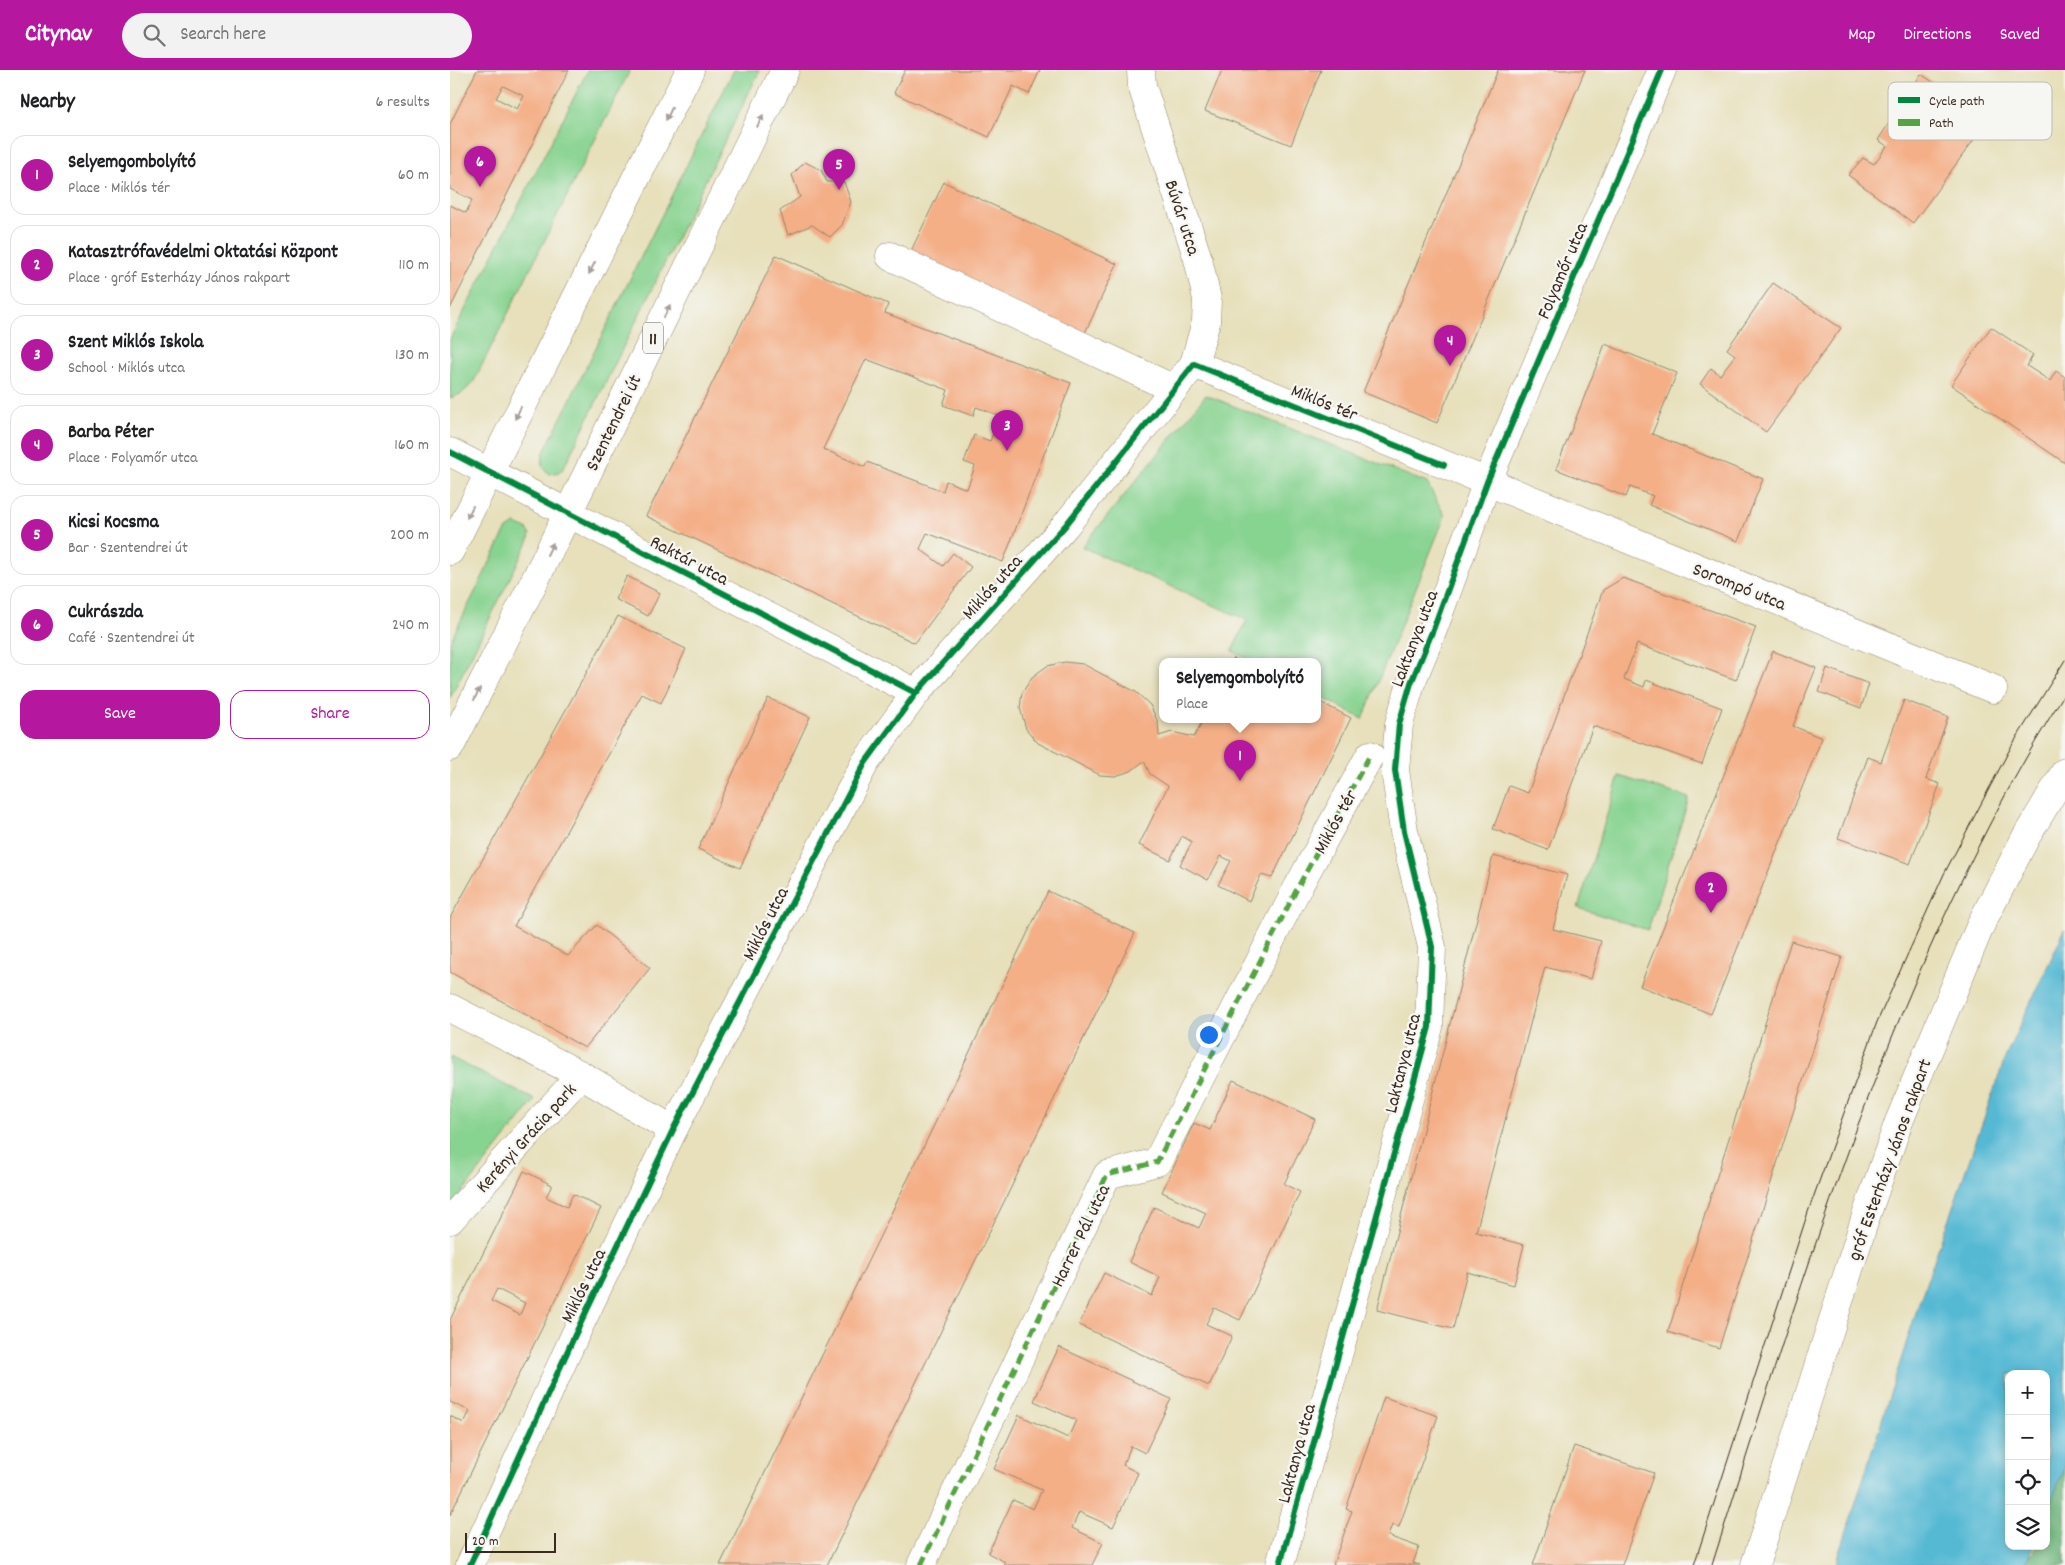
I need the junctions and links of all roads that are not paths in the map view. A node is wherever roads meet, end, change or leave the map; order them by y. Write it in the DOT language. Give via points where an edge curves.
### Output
graph roads {
  1 [pos="690,70"];
  2 [pos="785,70"];
  3 [pos="1141,70"];
  4 [pos="1662,70"];
  5 [pos="890,256"];
  6 [pos="1194,364"];
  7 [pos="1174,389"];
  8 [pos="450,452"];
  9 [pos="490,473"];
  10 [pos="1487,482"];
  11 [pos="568,512"];
  12 [pos="450,551"];
  13 [pos="1993,689"];
  14 [pos="916,693"];
  15 [pos="450,747"];
  16 [pos="1370,755"];
  17 [pos="2065,772"];
  18 [pos="1298,888"];
  19 [pos="450,1008"];
  20 [pos="580,1075"];
  21 [pos="673,1130"];
  22 [pos="450,1220"];
  23 [pos="470,1565"];
  24 [pos="921,1565"];
  25 [pos="1280,1565"];
  26 [pos="1755,1565"];
  1 -- 9 [label="street, one-way"];
  11 -- 2 [label="street, Szentendrei út / 11, one-way"];
  3 -- 6 [label="street, Búvár utca" via="1142,86 1198,259 1207,299 1206,322"];
  4 -- 10 [label="street, Folyamőr utca"];
  5 -- 7 [label="street"];
  6 -- 7 [label="street, Miklós utca"];
  6 -- 10 [label="street, Miklós tér"];
  7 -- 14 [label="street, Miklós utca" via="1064,526"];
  8 -- 9 [label="street, Raktár utca"];
  9 -- 11 [label="street, Raktár utca"];
  9 -- 12 [label="street, one-way"];
  10 -- 13 [label="street, Sorompó utca"];
  10 -- 25 [label="street, Laktanya utca" via="1411,683 1399,724 1395,770 1401,814 1432,947 1429,1027"];
  11 -- 14 [label="street, Raktár utca"];
  15 -- 11 [label="street, Szentendrei út / 11, one-way"];
  14 -- 21 [label="street, Miklós utca" via="865,763"];
  16 -- 18 [label="street, Miklós tér"];
  17 -- 26 [label="street, gróf Esterházy János rakpart" via="2026,837 1981,924 1898,1124"];
  18 -- 24 [label="street, Harrer Pál utca" via="1157,1162 1107,1175"];
  19 -- 20 [label="street"];
  20 -- 21 [label="street"];
  20 -- 22 [label="street, Kerényi Grácia park"];
  21 -- 23 [label="street, Miklós utca"];
}
